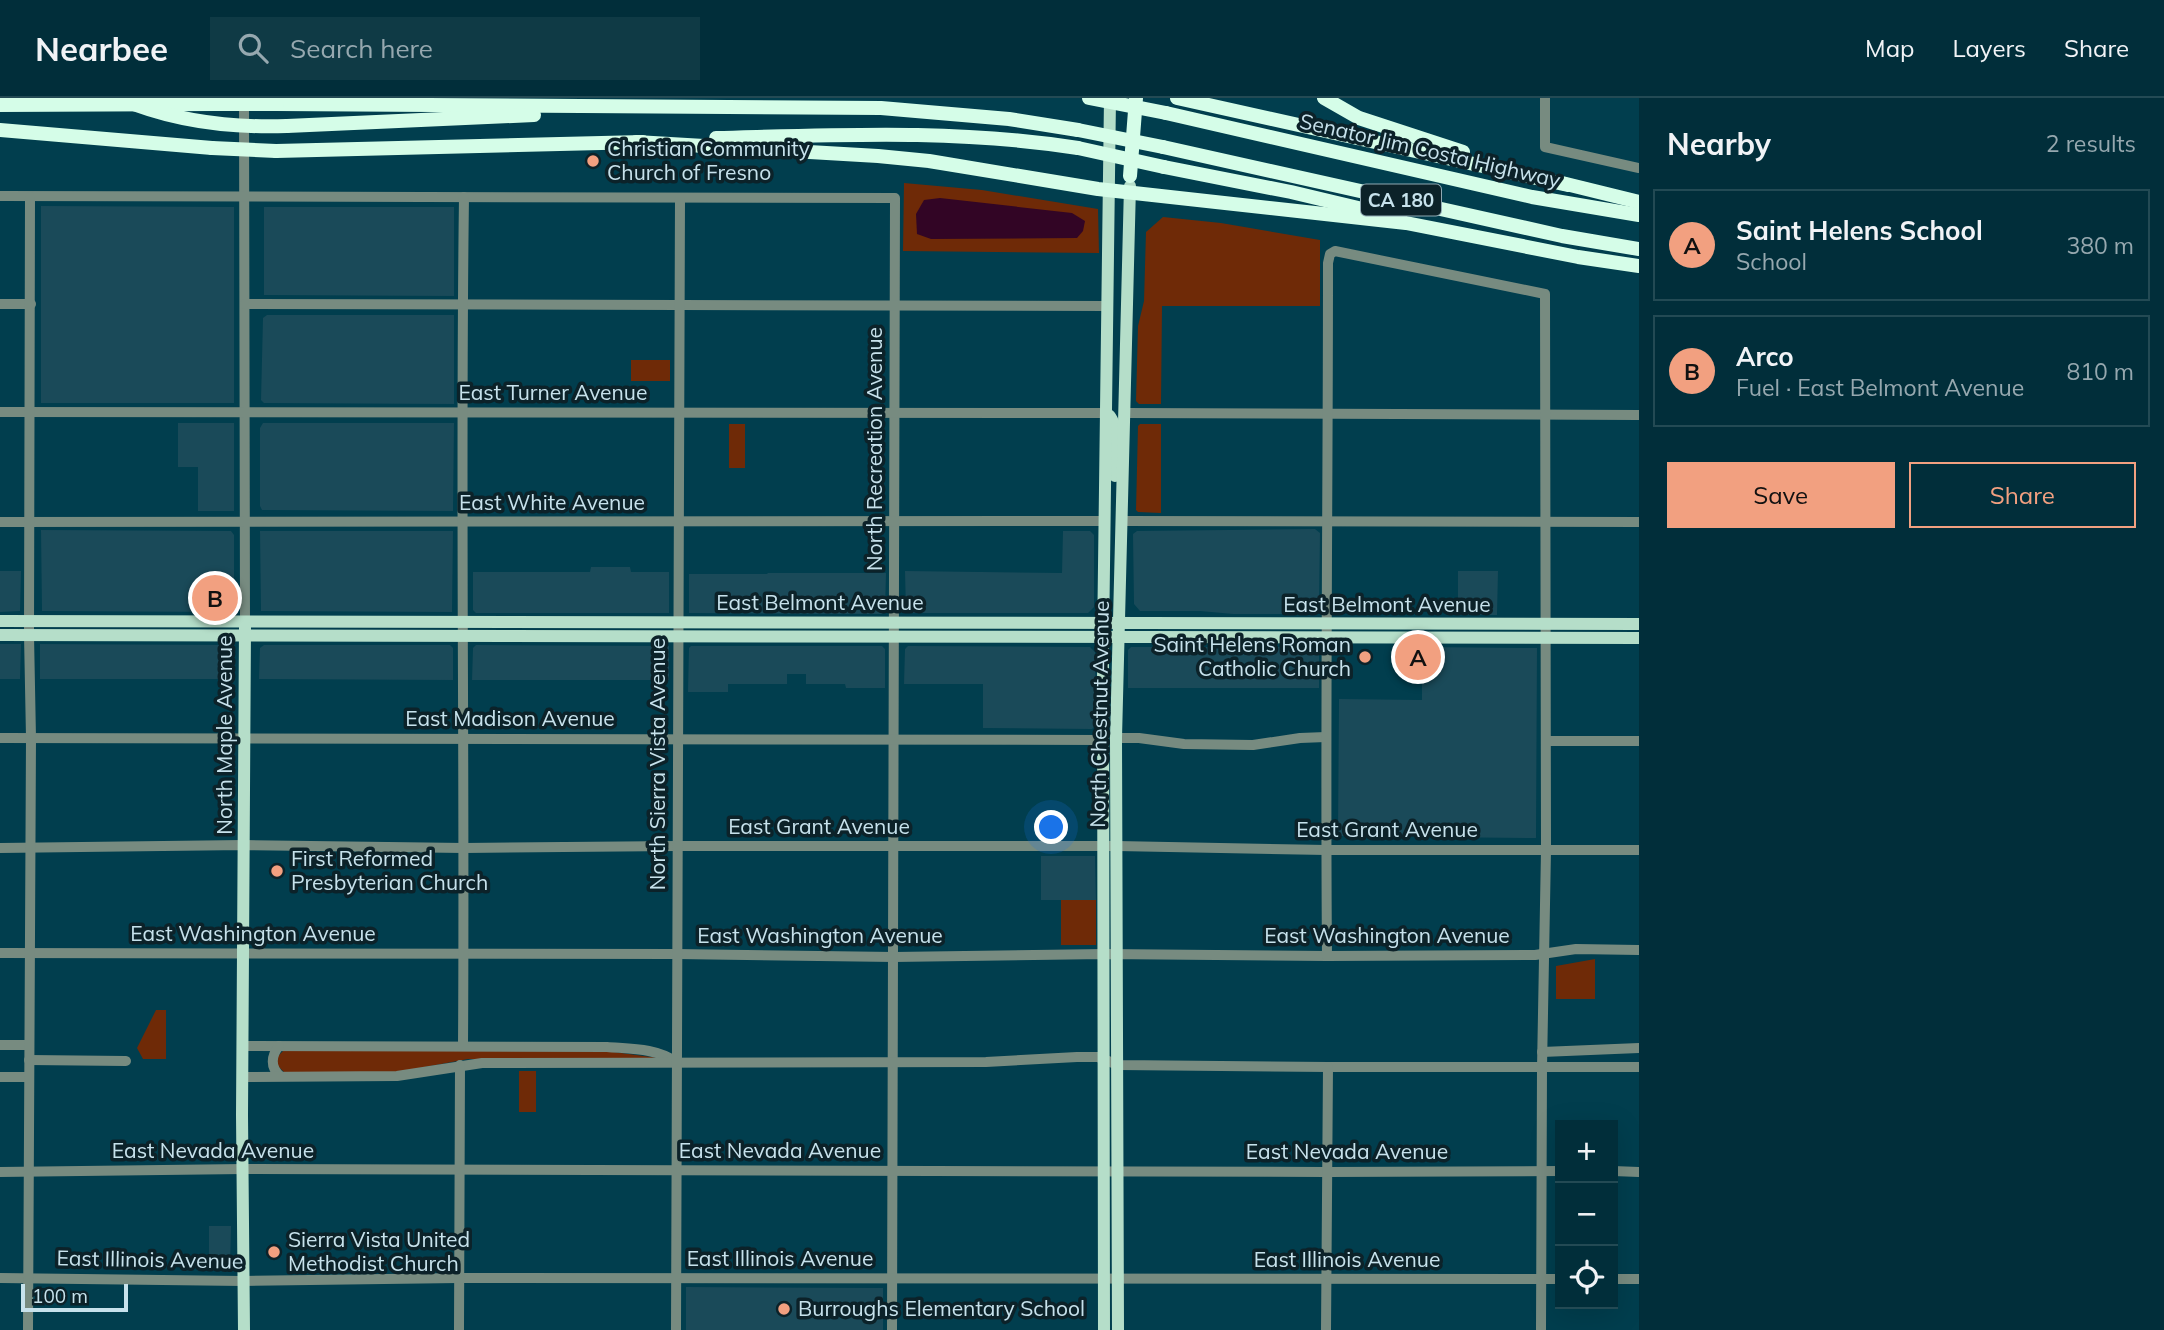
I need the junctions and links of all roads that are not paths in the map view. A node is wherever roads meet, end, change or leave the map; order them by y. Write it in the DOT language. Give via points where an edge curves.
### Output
graph roads {
  1 [pos="119,98"];
  2 [pos="244,98"];
  3 [pos="1089,98"];
  4 [pos="1110,98"];
  5 [pos="1130,98"];
  6 [pos="1136,98"];
  7 [pos="1177,98"];
  8 [pos="1324,98"];
  9 [pos="1545,98"];
  10 [pos="0,105"];
  11 [pos="635,106"];
  12 [pos="0,130"];
  13 [pos="0,140"];
  14 [pos="636,142"];
  15 [pos="212,148"];
  16 [pos="1639,168"];
  17 [pos="1130,176"];
  18 [pos="1568,185"];
  19 [pos="1109,190"];
  20 [pos="1130,192"];
  21 [pos="0,196"];
  22 [pos="244,196"];
  23 [pos="30,197"];
  24 [pos="464,197"];
  25 [pos="680,198"];
  26 [pos="1639,202"];
  27 [pos="1639,215"];
  28 [pos="1458,232"];
  29 [pos="1639,249"];
  30 [pos="1639,266"];
  31 [pos="0,304"];
  32 [pos="31,304"];
  33 [pos="245,304"];
  34 [pos="462,305"];
  35 [pos="678,305"];
  36 [pos="894,306"];
  37 [pos="1108,306"];
  38 [pos="0,412"];
  39 [pos="30,412"];
  40 [pos="245,412"];
  41 [pos="464,412"];
  42 [pos="679,412"];
  43 [pos="894,413"];
  44 [pos="1106,413"];
  45 [pos="1125,413"];
  46 [pos="1328,414"];
  47 [pos="1545,415"];
  48 [pos="1639,415"];
  49 [pos="245,520"];
  50 [pos="1104,521"];
  51 [pos="1122,521"];
  52 [pos="0,522"];
  53 [pos="30,522"];
  54 [pos="463,522"];
  55 [pos="894,522"];
  56 [pos="1328,522"];
  57 [pos="1545,522"];
  58 [pos="1639,522"];
  59 [pos="679,523"];
  60 [pos="0,621"];
  61 [pos="29,621"];
  62 [pos="245,621"];
  63 [pos="677,622"];
  64 [pos="894,622"];
  65 [pos="1328,624"];
  66 [pos="1639,624"];
  67 [pos="461,629"];
  68 [pos="1103,630"];
  69 [pos="1120,630"];
  70 [pos="1547,631"];
  71 [pos="0,635"];
  72 [pos="29,635"];
  73 [pos="245,635"];
  74 [pos="678,636"];
  75 [pos="894,636"];
  76 [pos="1328,637"];
  77 [pos="1639,638"];
  78 [pos="244,737"];
  79 [pos="1326,737"];
  80 [pos="0,738"];
  81 [pos="31,738"];
  82 [pos="462,739"];
  83 [pos="678,739"];
  84 [pos="1109,739"];
  85 [pos="894,740"];
  86 [pos="1546,741"];
  87 [pos="1639,741"];
  88 [pos="244,845"];
  89 [pos="677,846"];
  90 [pos="892,846"];
  91 [pos="1110,846"];
  92 [pos="0,848"];
  93 [pos="30,848"];
  94 [pos="464,848"];
  95 [pos="1326,850"];
  96 [pos="1546,850"];
  97 [pos="1639,850"];
  98 [pos="1639,950"];
  99 [pos="0,953"];
  100 [pos="29,953"];
  101 [pos="243,953"];
  102 [pos="1544,953"];
  103 [pos="464,954"];
  104 [pos="676,954"];
  105 [pos="1111,954"];
  106 [pos="1327,956"];
  107 [pos="894,957"];
  108 [pos="0,1045"];
  109 [pos="28,1045"];
  110 [pos="243,1046"];
  111 [pos="279,1046"];
  112 [pos="463,1046"];
  113 [pos="1639,1048"];
  114 [pos="1542,1052"];
  115 [pos="29,1060"];
  116 [pos="1105,1060"];
  117 [pos="126,1061"];
  118 [pos="676,1062"];
  119 [pos="894,1062"];
  120 [pos="460,1065"];
  121 [pos="1118,1065"];
  122 [pos="1328,1067"];
  123 [pos="1639,1067"];
  124 [pos="1542,1068"];
  125 [pos="280,1076"];
  126 [pos="0,1077"];
  127 [pos="29,1077"];
  128 [pos="243,1077"];
  129 [pos="244,1169"];
  130 [pos="459,1170"];
  131 [pos="676,1170"];
  132 [pos="892,1170"];
  133 [pos="1111,1170"];
  134 [pos="29,1171"];
  135 [pos="1541,1171"];
  136 [pos="1555,1171"];
  137 [pos="1618,1171"];
  138 [pos="0,1172"];
  139 [pos="1327,1172"];
  140 [pos="1639,1172"];
  141 [pos="0,1278"];
  142 [pos="29,1278"];
  143 [pos="459,1278"];
  144 [pos="675,1278"];
  145 [pos="892,1278"];
  146 [pos="1111,1278"];
  147 [pos="1326,1279"];
  148 [pos="1541,1279"];
  149 [pos="1555,1279"];
  150 [pos="1618,1279"];
  151 [pos="1639,1279"];
  152 [pos="243,1281"];
  153 [pos="29,1330"];
  154 [pos="244,1330"];
  155 [pos="459,1330"];
  156 [pos="676,1330"];
  157 [pos="892,1330"];
  158 [pos="1104,1330"];
  159 [pos="1118,1330"];
  160 [pos="1326,1330"];
  161 [pos="1541,1330"];
  1 -- 11 [label="highway, bridge" via="166,114 243,127 514,116"];
  2 -- 22 [label="street, North Maple Avenue"];
  3 -- 27 [label="highway, Senator Jim Costa Highway / CA 180, bridge" via="1532,197"];
  4 -- 19 [label="main road, North Chestnut Avenue"];
  5 -- 17 [label="main road, North Chestnut Avenue"];
  6 -- 17 [label="highway"];
  7 -- 18 [label="highway"];
  8 -- 18 [label="highway" via="1371,122"];
  9 -- 16 [label="street" via="1545,147"];
  10 -- 11 [label="highway, CA 180, bridge"];
  11 -- 29 [label="highway, CA 180, bridge" via="881,108 1009,119 1164,147"];
  12 -- 15 [label="highway"];
  13 -- 15 [label="highway"];
  14 -- 15 [label="highway, bridge" via="276,151"];
  14 -- 19 [label="highway" via="929,161"];
  14 -- 28 [label="highway, bridge" via="903,134 993,137 1077,148"];
  17 -- 20 [label="main road, North Chestnut Avenue"];
  18 -- 26 [label="highway"];
  19 -- 20 [label="highway"];
  19 -- 37 [label="main road, North Chestnut Avenue"];
  20 -- 28 [label="highway"];
  20 -- 45 [label="main road, North Chestnut Avenue"];
  21 -- 23 [label="street"];
  22 -- 23 [label="street"];
  22 -- 24 [label="street"];
  22 -- 33 [label="street, North Maple Avenue"];
  23 -- 32 [label="street"];
  24 -- 25 [label="street"];
  24 -- 34 [label="street"];
  25 -- 35 [label="street, North Sierra Vista Avenue"];
  25 -- 36 [label="street, North Recreation Avenue" via="895,198"];
  28 -- 30 [label="highway"];
  31 -- 32 [label="street"];
  32 -- 39 [label="street"];
  33 -- 34 [label="street"];
  33 -- 40 [label="street, North Maple Avenue"];
  34 -- 35 [label="street"];
  34 -- 41 [label="street"];
  35 -- 36 [label="street"];
  35 -- 42 [label="street, North Sierra Vista Avenue"];
  36 -- 37 [label="street"];
  36 -- 43 [label="street, North Recreation Avenue"];
  37 -- 44 [label="main road, North Chestnut Avenue"];
  38 -- 39 [label="street, East Turner Avenue"];
  39 -- 40 [label="street, East Turner Avenue"];
  39 -- 53 [label="street"];
  40 -- 41 [label="street, East Turner Avenue"];
  40 -- 49 [label="street, North Maple Avenue"];
  41 -- 42 [label="street, East Turner Avenue"];
  41 -- 54 [label="street"];
  42 -- 43 [label="street, East Turner Avenue"];
  42 -- 59 [label="street, North Sierra Vista Avenue"];
  43 -- 44 [label="street, East Turner Avenue"];
  43 -- 55 [label="street, North Recreation Avenue"];
  44 -- 50 [label="main road, North Chestnut Avenue"];
  44 -- 51 [label="main road" via="1116,428 1115,487"];
  45 -- 46 [label="street"];
  45 -- 51 [label="main road, North Chestnut Avenue"];
  46 -- 47 [label="street"];
  46 -- 47 [label="street" via="1328,263 1330,254 1340,252 1545,294"];
  46 -- 56 [label="street"];
  47 -- 48 [label="street"];
  47 -- 57 [label="street"];
  49 -- 53 [label="street, East White Avenue"];
  49 -- 54 [label="street, East White Avenue"];
  49 -- 62 [label="street, North Maple Avenue"];
  50 -- 55 [label="street, East White Avenue"];
  50 -- 68 [label="main road, North Chestnut Avenue"];
  51 -- 56 [label="street"];
  51 -- 69 [label="main road, North Chestnut Avenue"];
  52 -- 53 [label="street, East White Avenue"];
  53 -- 61 [label="street"];
  54 -- 59 [label="street, East White Avenue"];
  54 -- 67 [label="street"];
  55 -- 59 [label="street, East White Avenue"];
  55 -- 64 [label="street, North Recreation Avenue"];
  56 -- 57 [label="street"];
  56 -- 65 [label="street"];
  57 -- 58 [label="street"];
  57 -- 70 [label="street"];
  59 -- 63 [label="street, North Sierra Vista Avenue"];
  60 -- 61 [label="main road, East Belmont Avenue"];
  61 -- 62 [label="main road, East Belmont Avenue"];
  61 -- 72 [label="street"];
  62 -- 67 [label="main road, East Belmont Avenue"];
  62 -- 73 [label="main road, North Maple Avenue"];
  63 -- 64 [label="main road, East Belmont Avenue"];
  63 -- 67 [label="main road, East Belmont Avenue"];
  63 -- 74 [label="street, North Sierra Vista Avenue"];
  64 -- 68 [label="main road, East Belmont Avenue"];
  64 -- 75 [label="street, North Recreation Avenue"];
  65 -- 69 [label="main road, East Belmont Avenue"];
  65 -- 70 [label="main road, East Belmont Avenue"];
  65 -- 76 [label="street"];
  66 -- 70 [label="main road, East Belmont Avenue"];
  67 -- 73 [label="main road, East Belmont Avenue"];
  67 -- 74 [label="main road, East Belmont Avenue"];
  67 -- 82 [label="street"];
  68 -- 69 [label="main road, East Belmont Avenue"];
  68 -- 75 [label="main road, East Belmont Avenue"];
  68 -- 84 [label="main road, North Chestnut Avenue"];
  69 -- 76 [label="main road, East Belmont Avenue"];
  69 -- 84 [label="main road, North Chestnut Avenue"];
  70 -- 76 [label="main road, East Belmont Avenue"];
  70 -- 77 [label="main road, East Belmont Avenue"];
  70 -- 86 [label="street"];
  71 -- 72 [label="main road, East Belmont Avenue"];
  72 -- 73 [label="main road, East Belmont Avenue"];
  72 -- 81 [label="street"];
  73 -- 78 [label="main road, North Maple Avenue"];
  74 -- 75 [label="main road, East Belmont Avenue"];
  74 -- 83 [label="street, North Sierra Vista Avenue"];
  75 -- 85 [label="street, North Recreation Avenue"];
  76 -- 79 [label="street"];
  78 -- 81 [label="street, East Madison Avenue"];
  78 -- 82 [label="street, East Madison Avenue"];
  78 -- 88 [label="main road, North Maple Avenue"];
  79 -- 84 [label="street, East Madison Avenue" via="1254,745"];
  79 -- 95 [label="street"];
  80 -- 81 [label="street, East Madison Avenue"];
  81 -- 93 [label="street"];
  82 -- 83 [label="street, East Madison Avenue"];
  82 -- 94 [label="street"];
  83 -- 85 [label="street, East Madison Avenue"];
  83 -- 89 [label="street, North Sierra Vista Avenue"];
  84 -- 85 [label="street, East Madison Avenue"];
  84 -- 91 [label="main road, North Chestnut Avenue"];
  85 -- 90 [label="street, North Recreation Avenue"];
  86 -- 87 [label="street"];
  86 -- 96 [label="street"];
  88 -- 93 [label="street, East Grant Avenue"];
  88 -- 94 [label="street, East Grant Avenue"];
  88 -- 101 [label="main road, North Maple Avenue"];
  89 -- 90 [label="street, East Grant Avenue"];
  89 -- 94 [label="street, East Grant Avenue"];
  89 -- 104 [label="street, North Sierra Vista Avenue"];
  90 -- 91 [label="street, East Grant Avenue"];
  90 -- 107 [label="street, North Recreation Avenue"];
  91 -- 95 [label="street, East Grant Avenue"];
  91 -- 105 [label="main road, North Chestnut Avenue"];
  92 -- 93 [label="street, East Grant Avenue"];
  93 -- 100 [label="street"];
  94 -- 103 [label="street"];
  95 -- 96 [label="street, East Grant Avenue"];
  95 -- 106 [label="street"];
  96 -- 97 [label="street, East Grant Avenue"];
  96 -- 102 [label="street"];
  98 -- 102 [label="street, East Washington Avenue"];
  99 -- 100 [label="street, East Washington Avenue"];
  100 -- 101 [label="street, East Washington Avenue"];
  100 -- 109 [label="street"];
  101 -- 103 [label="street, East Washington Avenue"];
  101 -- 110 [label="main road, North Maple Avenue"];
  102 -- 106 [label="street, East Washington Avenue"];
  102 -- 114 [label="street"];
  103 -- 104 [label="street, East Washington Avenue"];
  103 -- 112 [label="street"];
  104 -- 107 [label="street, East Washington Avenue"];
  104 -- 118 [label="street, North Sierra Vista Avenue"];
  105 -- 106 [label="street, East Washington Avenue"];
  105 -- 107 [label="street, East Washington Avenue"];
  105 -- 116 [label="main road, North Chestnut Avenue"];
  105 -- 121 [label="main road, North Chestnut Avenue"];
  107 -- 119 [label="street, North Recreation Avenue"];
  108 -- 109 [label="street"];
  109 -- 115 [label="street"];
  110 -- 111 [label="street"];
  110 -- 128 [label="main road, North Maple Avenue"];
  111 -- 112 [label="street"];
  111 -- 125 [label="street" via="273,1066"];
  112 -- 118 [label="street" via="607,1046 666,1054"];
  113 -- 114 [label="street"];
  114 -- 124 [label="street"];
  115 -- 117 [label="street"];
  115 -- 127 [label="street"];
  116 -- 119 [label="street"];
  116 -- 121 [label="street"];
  116 -- 133 [label="main road, North Chestnut Avenue"];
  118 -- 119 [label="street"];
  118 -- 120 [label="street"];
  118 -- 131 [label="street, North Sierra Vista Avenue"];
  119 -- 132 [label="street, North Recreation Avenue"];
  120 -- 125 [label="street" via="397,1076"];
  120 -- 130 [label="street"];
  121 -- 122 [label="street"];
  121 -- 133 [label="main road, North Chestnut Avenue"];
  122 -- 124 [label="street"];
  122 -- 139 [label="street"];
  123 -- 124 [label="street"];
  124 -- 135 [label="street"];
  125 -- 128 [label="street"];
  126 -- 127 [label="street"];
  127 -- 134 [label="street"];
  128 -- 129 [label="main road, North Maple Avenue"];
  129 -- 130 [label="street, East Nevada Avenue"];
  129 -- 134 [label="street, East Nevada Avenue"];
  129 -- 152 [label="main road, North Maple Avenue"];
  130 -- 131 [label="street, East Nevada Avenue"];
  130 -- 143 [label="street"];
  131 -- 132 [label="street, East Nevada Avenue"];
  131 -- 144 [label="street, North Sierra Vista Avenue"];
  132 -- 133 [label="street, East Nevada Avenue"];
  132 -- 145 [label="street, North Recreation Avenue"];
  133 -- 139 [label="street, East Nevada Avenue"];
  133 -- 146 [label="main road, North Chestnut Avenue"];
  134 -- 138 [label="street, East Nevada Avenue"];
  134 -- 142 [label="street"];
  135 -- 136 [label="street, East Nevada Avenue"];
  135 -- 139 [label="street, East Nevada Avenue"];
  135 -- 148 [label="street"];
  137 -- 140 [label="street"];
  139 -- 147 [label="street"];
  141 -- 142 [label="street, East Illinois Avenue"];
  142 -- 152 [label="street, East Illinois Avenue"];
  142 -- 153 [label="street"];
  143 -- 144 [label="street, East Illinois Avenue"];
  143 -- 152 [label="street, East Illinois Avenue"];
  143 -- 155 [label="street"];
  144 -- 145 [label="street, East Illinois Avenue"];
  144 -- 156 [label="street, North Sierra Vista Avenue"];
  145 -- 146 [label="street, East Illinois Avenue"];
  145 -- 157 [label="street, North Recreation Avenue"];
  146 -- 147 [label="street, East Illinois Avenue"];
  146 -- 158 [label="main road, North Chestnut Avenue"];
  146 -- 159 [label="main road, North Chestnut Avenue"];
  147 -- 148 [label="street, East Illinois Avenue"];
  147 -- 160 [label="street"];
  148 -- 149 [label="street, East Illinois Avenue"];
  148 -- 161 [label="street"];
  150 -- 151 [label="street"];
  152 -- 154 [label="main road, North Maple Avenue"];
}
